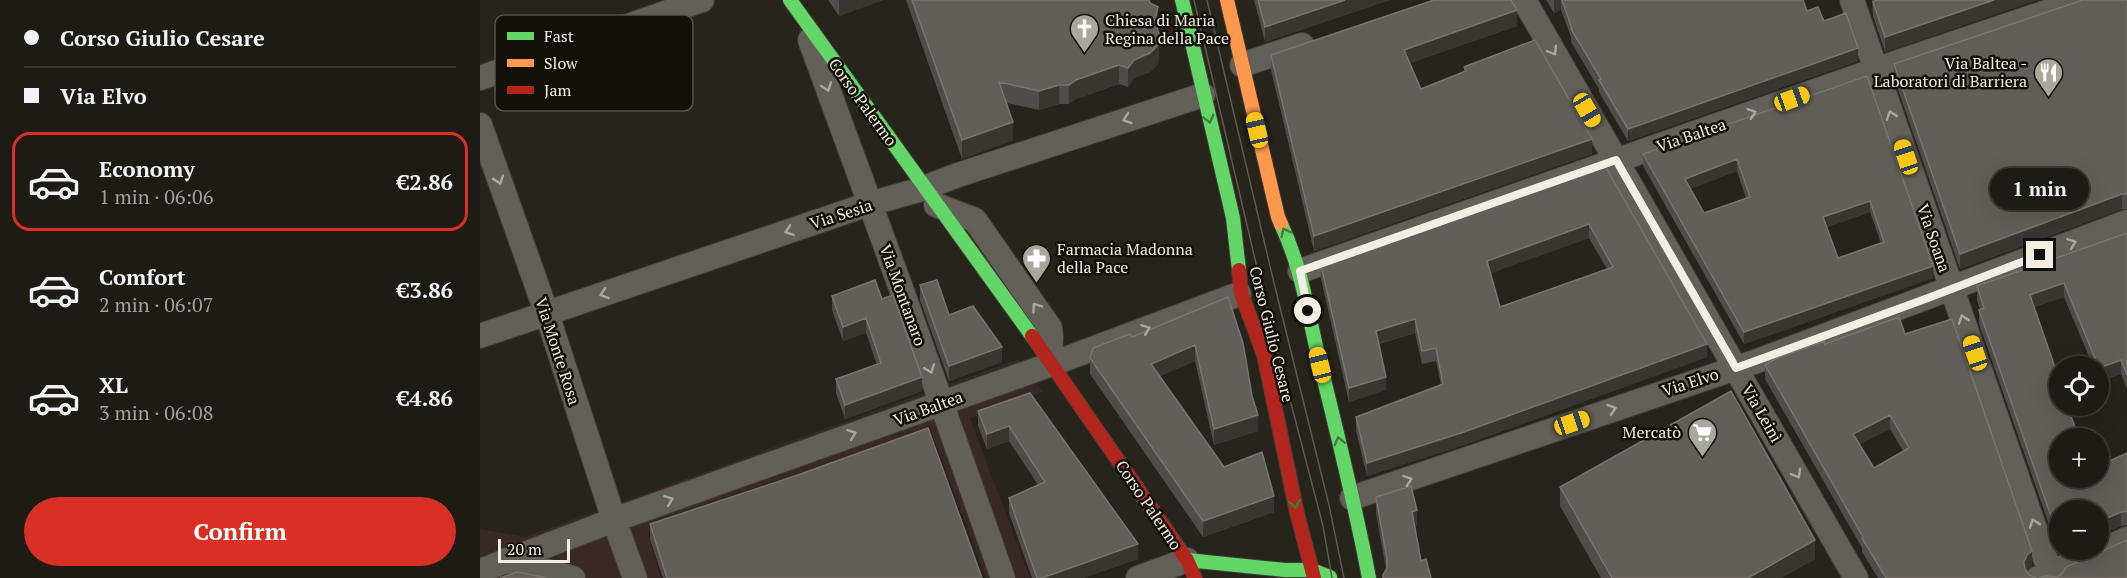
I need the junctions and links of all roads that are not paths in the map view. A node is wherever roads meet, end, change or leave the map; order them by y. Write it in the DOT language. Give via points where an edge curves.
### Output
graph roads {
  1 [pos="702,0"];
  2 [pos="1182,0"];
  3 [pos="1227,0"];
  4 [pos="1524,0"];
  5 [pos="1852,0"];
  6 [pos="2082,0"];
  7 [pos="795,6"];
  8 [pos="659,15"];
  9 [pos="1322,38"];
  10 [pos="1242,65"];
  11 [pos="1876,70"];
  12 [pos="495,73"];
  13 [pos="480,78"];
  14 [pos="1203,95"];
  15 [pos="480,125"];
  16 [pos="1616,160"];
  17 [pos="931,196"];
  18 [pos="869,204"];
  19 [pos="2127,222"];
  20 [pos="1300,271"];
  21 [pos="1951,289"];
  22 [pos="1241,293"];
  23 [pos="547,314"];
  24 [pos="480,336"];
  25 [pos="1051,363"];
  26 [pos="1736,368"];
  27 [pos="942,402"];
  28 [pos="1352,498"];
  29 [pos="614,520"];
  30 [pos="2127,539"];
  31 [pos="480,554"];
  32 [pos="509,561"];
  33 [pos="1191,569"];
  34 [pos="480,571"];
  35 [pos="1313,574"];
  36 [pos="2047,576"];
  37 [pos="573,578"];
  38 [pos="635,578"];
  39 [pos="1003,578"];
  40 [pos="1138,578"];
  41 [pos="1332,578"];
  42 [pos="1369,578"];
  43 [pos="1856,578"];
  1 -- 8 [label="street"];
  2 -- 14 [label="main road, Corso Giulio Cesare"];
  3 -- 10 [label="main road"];
  4 -- 16 [label="street, Via Leinì, one-way"];
  5 -- 11 [label="street, Via Soana"];
  6 -- 11 [label="street, Via Baltea"];
  7 -- 17 [label="main road, Corso Palermo"];
  7 -- 18 [label="street, Via Montanaro, one-way"];
  9 -- 10 [label="street"];
  20 -- 10 [label="main road, one-way" via="1278,217"];
  16 -- 11 [label="street, Via Baltea, one-way"];
  21 -- 11 [label="street, Via Soana, one-way"];
  12 -- 13 [label="street"];
  14 -- 17 [label="street, Via Sesia, one-way" via="958,175"];
  14 -- 22 [label="main road, Corso Giulio Cesare, one-way" via="1233,218"];
  15 -- 23 [label="street, Via Monte Rosa, one-way"];
  16 -- 20 [label="street, Via Baltea"];
  16 -- 26 [label="street, Via Leinì"];
  17 -- 18 [label="street, Via Sesia"];
  17 -- 25 [label="street" via="975,220 1050,328"];
  18 -- 23 [label="street, Via Sesia, one-way"];
  18 -- 27 [label="street, Via Montanaro, one-way"];
  21 -- 19 [label="street, Via Elvo, one-way"];
  28 -- 20 [label="main road, one-way"];
  21 -- 26 [label="street, Via Elvo"];
  36 -- 21 [label="street, Via Soana, one-way"];
  25 -- 22 [label="street, Via Baltea, one-way"];
  22 -- 35 [label="main road, Corso Giulio Cesare, one-way" via="1264,355"];
  23 -- 24 [label="street, Via Sesia"];
  23 -- 29 [label="street, Via Monte Rosa"];
  25 -- 27 [label="street, Via Baltea"];
  25 -- 33 [label="main road, Corso Palermo"];
  28 -- 26 [label="street, Via Elvo, one-way"];
  26 -- 43 [label="street, Via Leinì, one-way"];
  29 -- 27 [label="street, Via Baltea, one-way"];
  27 -- 39 [label="street, Via Montanaro"];
  28 -- 42 [label="main road"];
  29 -- 32 [label="street, Via Baltea"];
  29 -- 38 [label="street, Via Monte Rosa"];
  30 -- 36 [label="street"];
  31 -- 32 [label="street"];
  32 -- 34 [label="street, Via Baltea"];
  32 -- 37 [label="street"];
  33 -- 35 [label="main road"];
  33 -- 40 [label="street"];
  35 -- 41 [label="main road"];
}
